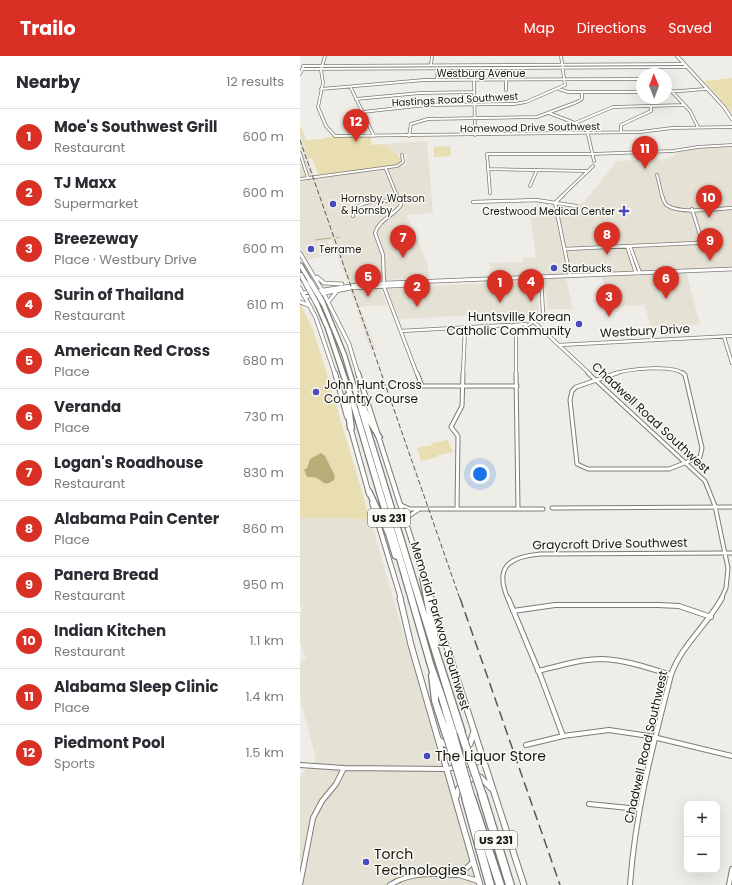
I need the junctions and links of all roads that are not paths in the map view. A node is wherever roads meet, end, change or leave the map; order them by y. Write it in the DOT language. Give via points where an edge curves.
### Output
graph roads {
  1 [pos="326,56"];
  2 [pos="432,56"];
  3 [pos="561,56"];
  4 [pos="677,56"];
  5 [pos="300,63"];
  6 [pos="562,64"];
  7 [pos="683,64"];
  8 [pos="431,65"];
  9 [pos="303,66"];
  10 [pos="322,66"];
  11 [pos="656,67"];
  12 [pos="686,67"];
  13 [pos="563,68"];
  14 [pos="302,69"];
  15 [pos="321,69"];
  16 [pos="438,69"];
  17 [pos="300,74"];
  18 [pos="636,79"];
  19 [pos="438,80"];
  20 [pos="474,80"];
  21 [pos="506,80"];
  22 [pos="565,80"];
  23 [pos="351,88"];
  24 [pos="321,89"];
  25 [pos="558,89"];
  26 [pos="706,89"];
  27 [pos="506,90"];
  28 [pos="474,92"];
  29 [pos="636,92"];
  30 [pos="673,92"];
  31 [pos="582,93"];
  32 [pos="356,99"];
  33 [pos="474,104"];
  34 [pos="651,106"];
  35 [pos="684,106"];
  36 [pos="362,112"];
  37 [pos="549,113"];
  38 [pos="475,118"];
  39 [pos="732,119"];
  40 [pos="575,123"];
  41 [pos="698,127"];
  42 [pos="732,127"];
  43 [pos="621,132"];
  44 [pos="587,133"];
  45 [pos="476,135"];
  46 [pos="374,136"];
  47 [pos="408,136"];
  48 [pos="732,145"];
  49 [pos="300,153"];
  50 [pos="592,154"];
  51 [pos="402,155"];
  52 [pos="594,161"];
  53 [pos="593,166"];
  54 [pos="386,169"];
  55 [pos="488,169"];
  56 [pos="537,170"];
  57 [pos="588,171"];
  58 [pos="306,172"];
  59 [pos="657,175"];
  60 [pos="308,178"];
  61 [pos="300,179"];
  62 [pos="530,186"];
  63 [pos="490,192"];
  64 [pos="401,201"];
  65 [pos="473,202"];
  66 [pos="555,203"];
  67 [pos="576,206"];
  68 [pos="732,208"];
  69 [pos="692,209"];
  70 [pos="353,216"];
  71 [pos="627,246"];
  72 [pos="630,246"];
  73 [pos="565,249"];
  74 [pos="300,253"];
  75 [pos="300,264"];
  76 [pos="732,269"];
  77 [pos="311,272"];
  78 [pos="636,273"];
  79 [pos="640,273"];
  80 [pos="300,274"];
  81 [pos="570,276"];
  82 [pos="540,277"];
  83 [pos="308,281"];
  84 [pos="319,284"];
  85 [pos="364,284"];
  86 [pos="350,285"];
  87 [pos="383,285"];
  88 [pos="300,288"];
  89 [pos="340,290"];
  90 [pos="323,291"];
  91 [pos="303,295"];
  92 [pos="300,298"];
  93 [pos="300,302"];
  94 [pos="323,303"];
  95 [pos="310,306"];
  96 [pos="534,322"];
  97 [pos="529,324"];
  98 [pos="508,325"];
  99 [pos="522,327"];
  100 [pos="465,328"];
  101 [pos="401,331"];
  102 [pos="517,334"];
  103 [pos="732,336"];
  104 [pos="724,337"];
  105 [pos="559,345"];
  106 [pos="732,363"];
  107 [pos="596,379"];
  108 [pos="346,383"];
  109 [pos="464,386"];
  110 [pos="517,386"];
  111 [pos="354,390"];
  112 [pos="351,429"];
  113 [pos="378,437"];
  114 [pos="687,463"];
  115 [pos="368,491"];
  116 [pos="401,505"];
  117 [pos="716,507"];
  118 [pos="732,507"];
  119 [pos="543,508"];
  120 [pos="552,508"];
  121 [pos="420,509"];
  122 [pos="457,509"];
  123 [pos="518,509"];
  124 [pos="406,520"];
  125 [pos="725,553"];
  126 [pos="732,553"];
  127 [pos="405,575"];
  128 [pos="423,577"];
  129 [pos="513,611"];
  130 [pos="711,617"];
  131 [pos="439,659"];
  132 [pos="538,671"];
  133 [pos="671,675"];
  134 [pos="474,730"];
  135 [pos="563,736"];
  136 [pos="656,738"];
  137 [pos="438,739"];
  138 [pos="526,745"];
  139 [pos="732,756"];
  140 [pos="484,762"];
  141 [pos="301,766"];
  142 [pos="344,768"];
  143 [pos="447,769"];
  144 [pos="492,790"];
  145 [pos="469,797"];
  146 [pos="456,799"];
  147 [pos="589,804"];
  148 [pos="639,809"];
  149 [pos="473,862"];
  150 [pos="732,869"];
  151 [pos="459,875"];
  152 [pos="480,883"];
  153 [pos="300,885"];
  154 [pos="390,885"];
  155 [pos="490,885"];
  156 [pos="500,885"];
  157 [pos="510,885"];
  158 [pos="524,885"];
  159 [pos="630,885"];
  160 [pos="730,885"];
  1 -- 10 [label="street"];
  2 -- 8 [label="street"];
  3 -- 6 [label="street"];
  4 -- 7 [label="main road"];
  5 -- 9 [label="street"];
  6 -- 7 [label="street"];
  6 -- 8 [label="street"];
  6 -- 13 [label="street"];
  7 -- 12 [label="main road"];
  8 -- 10 [label="street"];
  9 -- 10 [label="street"];
  9 -- 14 [label="street"];
  10 -- 15 [label="street"];
  11 -- 12 [label="street"];
  11 -- 13 [label="street"];
  12 -- 26 [label="main road"];
  13 -- 16 [label="street"];
  13 -- 22 [label="street"];
  14 -- 15 [label="street"];
  14 -- 17 [label="street"];
  15 -- 16 [label="street"];
  15 -- 24 [label="street" via="324,77"];
  16 -- 19 [label="street"];
  18 -- 22 [label="street, Westburg Avenue"];
  19 -- 20 [label="street, Westburg Avenue"];
  19 -- 23 [label="street, Westburg Avenue"];
  20 -- 21 [label="street, Westburg Avenue"];
  20 -- 28 [label="street"];
  21 -- 22 [label="street, Westburg Avenue"];
  21 -- 27 [label="street"];
  22 -- 25 [label="street" via="565,84"];
  23 -- 24 [label="street, Westburg Avenue"];
  23 -- 32 [label="street"];
  24 -- 46 [label="street, Homewood Drive Southwest" via="318,104 329,132 335,136"];
  25 -- 31 [label="street"];
  25 -- 33 [label="street, Hastings Road Southwest" via="521,103"];
  26 -- 30 [label="street"];
  26 -- 39 [label="main road"];
  28 -- 32 [label="street" via="420,92"];
  28 -- 33 [label="street"];
  29 -- 31 [label="street"];
  30 -- 35 [label="street"];
  31 -- 37 [label="street" via="582,99"];
  32 -- 36 [label="street"];
  33 -- 36 [label="street, Hastings Road Southwest"];
  33 -- 38 [label="street"];
  34 -- 35 [label="street"];
  34 -- 40 [label="street" via="613,107"];
  34 -- 43 [label="street" via="651,111 621,125"];
  35 -- 41 [label="street"];
  36 -- 46 [label="street"];
  37 -- 38 [label="street" via="537,117"];
  37 -- 40 [label="street"];
  38 -- 45 [label="street"];
  38 -- 47 [label="street" via="421,120 410,125"];
  40 -- 44 [label="street"];
  41 -- 42 [label="street, Homewood Drive Southwest"];
  41 -- 43 [label="street, Homewood Drive Southwest"];
  43 -- 44 [label="street, Homewood Drive Southwest"];
  44 -- 45 [label="street, Homewood Drive Southwest"];
  44 -- 50 [label="street"];
  45 -- 47 [label="street, Homewood Drive Southwest"];
  46 -- 47 [label="street, Homewood Drive Southwest"];
  48 -- 50 [label="street" via="673,151"];
  49 -- 58 [label="street"];
  50 -- 52 [label="street"];
  50 -- 55 [label="street" via="492,153 487,154"];
  51 -- 54 [label="street" via="404,159 401,164"];
  53 -- 57 [label="street"];
  54 -- 60 [label="street"];
  54 -- 64 [label="street"];
  55 -- 56 [label="street"];
  55 -- 63 [label="street"];
  56 -- 57 [label="street"];
  56 -- 62 [label="street"];
  57 -- 66 [label="street"];
  58 -- 60 [label="street"];
  58 -- 61 [label="street"];
  59 -- 69 [label="street" via="665,204 677,209"];
  60 -- 61 [label="street"];
  64 -- 70 [label="street" via="360,204 353,210"];
  64 -- 87 [label="street" via="399,210 378,225 375,232 383,255"];
  65 -- 66 [label="street" via="536,200"];
  66 -- 67 [label="street"];
  66 -- 73 [label="street"];
  68 -- 69 [label="street"];
  69 -- 72 [label="street" via="701,238 699,242"];
  71 -- 72 [label="street"];
  71 -- 73 [label="street"];
  71 -- 78 [label="street"];
  72 -- 79 [label="street"];
  73 -- 81 [label="street"];
  74 -- 77 [label="main road"];
  75 -- 83 [label="highway, Memorial Parkway Southwest / US 231"];
  76 -- 79 [label="main road"];
  77 -- 84 [label="main road"];
  77 -- 85 [label="main road" via="328,284"];
  78 -- 79 [label="main road"];
  78 -- 81 [label="main road"];
  80 -- 83 [label="highway, Memorial Parkway Southwest / US 231"];
  81 -- 82 [label="main road"];
  82 -- 87 [label="main road"];
  82 -- 96 [label="street" via="543,311"];
  83 -- 94 [label="highway, Memorial Parkway Southwest / US 231, bridge"];
  84 -- 86 [label="main road"];
  84 -- 88 [label="main road"];
  84 -- 90 [label="main road"];
  85 -- 86 [label="main road"];
  85 -- 87 [label="main road"];
  86 -- 90 [label="main road"];
  87 -- 89 [label="main road"];
  87 -- 101 [label="street"];
  88 -- 91 [label="main road"];
  89 -- 90 [label="main road"];
  89 -- 94 [label="main road"];
  90 -- 91 [label="main road"];
  90 -- 94 [label="main road"];
  91 -- 92 [label="street"];
  91 -- 95 [label="main road"];
  93 -- 95 [label="street"];
  94 -- 95 [label="main road" via="322,299 317,300"];
  94 -- 108 [label="highway, Memorial Parkway Southwest / US 231"];
  94 -- 111 [label="highway, Memorial Parkway Southwest / US 231" via="340,343"];
  94 -- 113 [label="main road" via="349,344"];
  95 -- 112 [label="main road" via="328,350"];
  96 -- 97 [label="street"];
  96 -- 105 [label="street, Chadwell Road Southwest"];
  97 -- 98 [label="street"];
  97 -- 99 [label="street"];
  98 -- 99 [label="street"];
  98 -- 100 [label="street"];
  98 -- 102 [label="street"];
  99 -- 102 [label="street"];
  100 -- 101 [label="street"];
  100 -- 109 [label="street"];
  101 -- 109 [label="street" via="422,386"];
  102 -- 110 [label="street"];
  103 -- 104 [label="street, Westbury Drive"];
  104 -- 105 [label="street, Westbury Drive"];
  104 -- 106 [label="street"];
  105 -- 107 [label="street, Chadwell Road Southwest"];
  107 -- 114 [label="street, Chadwell Road Southwest"];
  107 -- 114 [label="street" via="628,370 675,369 682,372 685,375 702,448 700,457"];
  107 -- 114 [label="street" via="576,387 570,400 577,464 588,469 624,470 669,469"];
  108 -- 112 [label="highway"];
  108 -- 127 [label="highway, Memorial Parkway Southwest / US 231"];
  109 -- 110 [label="street"];
  109 -- 122 [label="street" via="461,414 451,424 458,436"];
  110 -- 123 [label="street"];
  111 -- 113 [label="highway"];
  111 -- 131 [label="highway, Memorial Parkway Southwest / US 231" via="428,631"];
  112 -- 115 [label="main road"];
  113 -- 116 [label="main road"];
  114 -- 117 [label="street, Chadwell Road Southwest" via="709,487"];
  115 -- 127 [label="highway"];
  115 -- 137 [label="main road" via="399,592"];
  116 -- 121 [label="street" via="410,509"];
  116 -- 124 [label="main road"];
  117 -- 118 [label="street"];
  117 -- 120 [label="street"];
  117 -- 125 [label="street, Chadwell Road Southwest"];
  119 -- 123 [label="street"];
  121 -- 122 [label="street"];
  121 -- 124 [label="street"];
  122 -- 123 [label="street"];
  124 -- 128 [label="main road"];
  125 -- 126 [label="street, Graycroft Drive Southwest"];
  125 -- 129 [label="street, Graycroft Drive Southwest" via="525,555 512,559 502,573 502,581"];
  125 -- 130 [label="street, Chadwell Road Southwest" via="728,578"];
  127 -- 145 [label="highway, Memorial Parkway Southwest / US 231, bridge" via="430,663 435,701 450,735"];
  128 -- 131 [label="highway"];
  128 -- 134 [label="main road"];
  129 -- 130 [label="street" via="555,605 658,605 679,606"];
  129 -- 132 [label="street, Graycroft Drive Southwest"];
  130 -- 133 [label="street, Chadwell Road Southwest" via="679,657"];
  131 -- 157 [label="highway, Memorial Parkway Southwest / US 231, bridge"];
  132 -- 133 [label="street" via="588,660 610,660"];
  132 -- 135 [label="street, Graycroft Drive Southwest"];
  133 -- 136 [label="street, Chadwell Road Southwest"];
  134 -- 137 [label="main road" via="473,740 461,748 448,746"];
  134 -- 140 [label="main road"];
  135 -- 136 [label="street" via="609,730"];
  135 -- 138 [label="street"];
  136 -- 139 [label="street"];
  136 -- 148 [label="street, Chadwell Road Southwest"];
  137 -- 143 [label="main road"];
  140 -- 143 [label="street"];
  140 -- 144 [label="main road"];
  141 -- 142 [label="street"];
  142 -- 143 [label="street"];
  142 -- 153 [label="street" via="312,818"];
  143 -- 146 [label="main road"];
  144 -- 146 [label="main road" via="480,777 471,778 457,789"];
  144 -- 158 [label="main road"];
  145 -- 155 [label="highway"];
  145 -- 156 [label="highway, US 231"];
  146 -- 149 [label="main road"];
  147 -- 148 [label="street"];
  148 -- 159 [label="street, Chadwell Road Southwest" via="631,858"];
  149 -- 151 [label="street"];
  149 -- 152 [label="main road"];
  150 -- 160 [label="street"];
  151 -- 152 [label="street"];
  151 -- 154 [label="street" via="417,874 403,877"];
}
